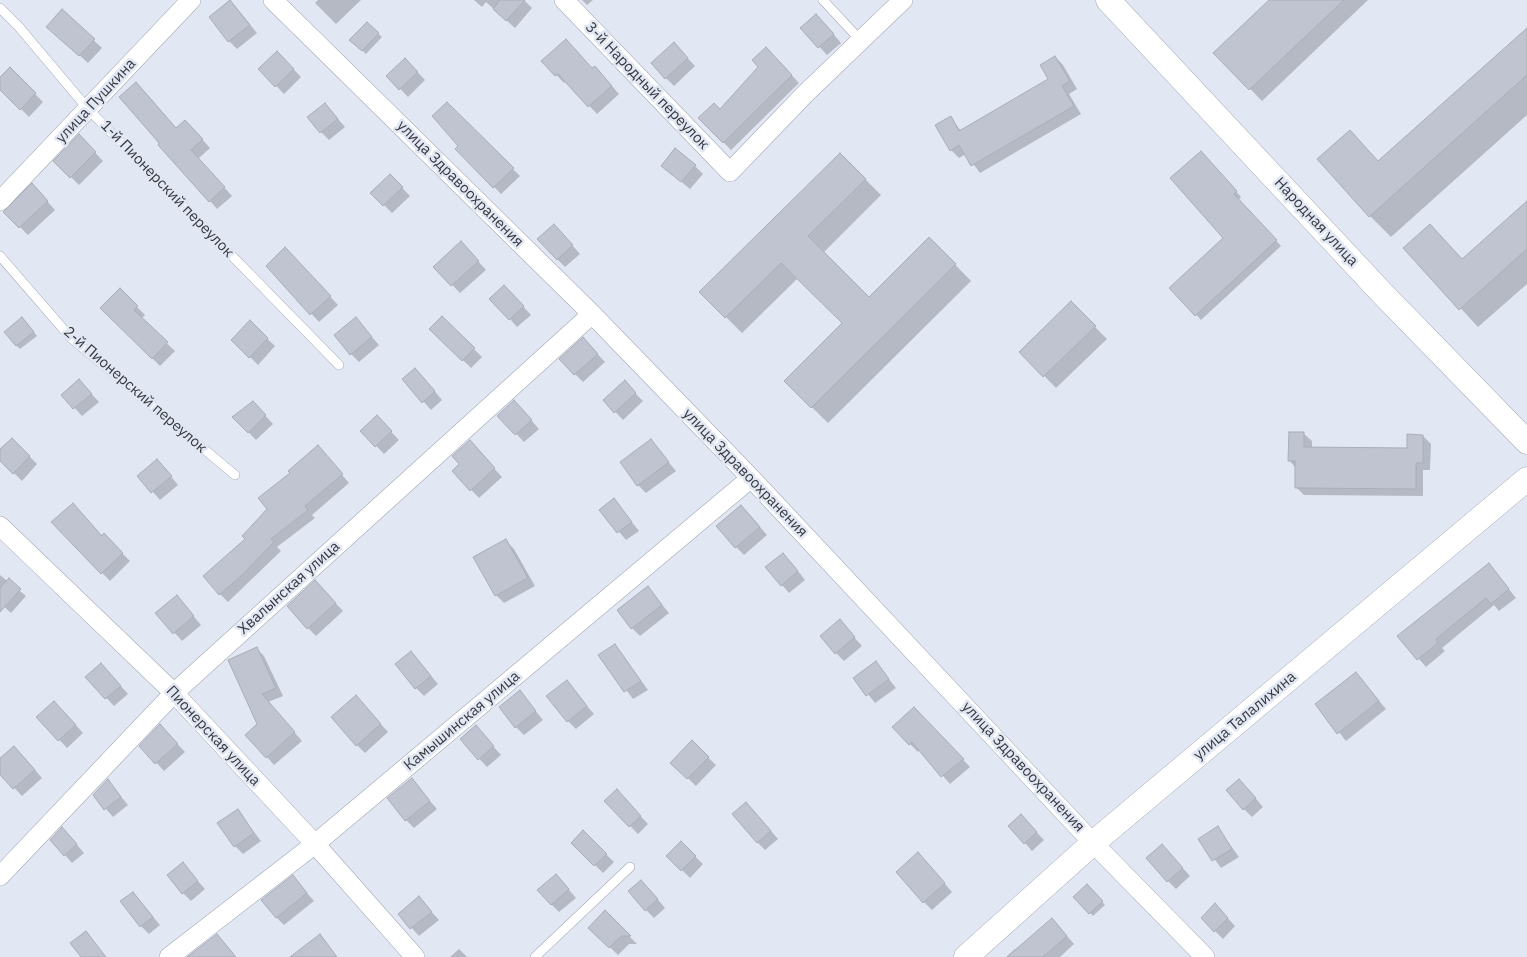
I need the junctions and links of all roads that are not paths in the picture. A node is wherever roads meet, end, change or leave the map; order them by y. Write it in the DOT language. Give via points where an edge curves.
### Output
graph roads {
  1 [pos="191,0"];
  2 [pos="273,0"];
  3 [pos="564,0"];
  4 [pos="823,0"];
  5 [pos="903,0"];
  6 [pos="1108,0"];
  7 [pos="0,8"];
  8 [pos="861,42"];
  9 [pos="88,109"];
  10 [pos="0,201"];
  11 [pos="0,256"];
  12 [pos="592,314"];
  13 [pos="339,365"];
  14 [pos="1527,442"];
  15 [pos="235,475"];
  16 [pos="751,478"];
  17 [pos="1527,478"];
  18 [pos="0,526"];
  19 [pos="174,693"];
  20 [pos="1094,843"];
  21 [pos="315,844"];
  22 [pos="630,867"];
  23 [pos="0,876"];
  24 [pos="169,957"];
  25 [pos="415,957"];
  26 [pos="535,957"];
  27 [pos="966,957"];
  28 [pos="1205,957"];
  1 -- 9 [label="street, улица Пушкина"];
  2 -- 12 [label="street, улица Здравоохранения"];
  3 -- 8 [label="street, 3-й Народный переулок" via="730,172"];
  4 -- 8 [label="lane"];
  5 -- 8 [label="street"];
  6 -- 14 [label="street, Народная улица" via="1381,292"];
  7 -- 9 [label="lane, 1-й Пионерский переулок"];
  9 -- 10 [label="street, улица Пушкина"];
  9 -- 13 [label="lane, 1-й Пионерский переулок"];
  11 -- 15 [label="lane, 2-й Пионерский переулок" via="71,338"];
  12 -- 16 [label="street, улица Здравоохранения"];
  12 -- 19 [label="street, Хвалынская улица"];
  16 -- 20 [label="street, улица Здравоохранения"];
  16 -- 21 [label="street, Камышинская улица"];
  17 -- 20 [label="street, улица Талалихина"];
  18 -- 19 [label="street, Пионерская улица"];
  19 -- 21 [label="street, Пионерская улица"];
  19 -- 23 [label="street, Хвалынская улица"];
  20 -- 27 [label="street, улица Талалихина"];
  20 -- 28 [label="street, улица Здравоохранения"];
  21 -- 24 [label="street, Камышинская улица"];
  21 -- 25 [label="street, Пионерская улица"];
  22 -- 26 [label="lane"];
}
